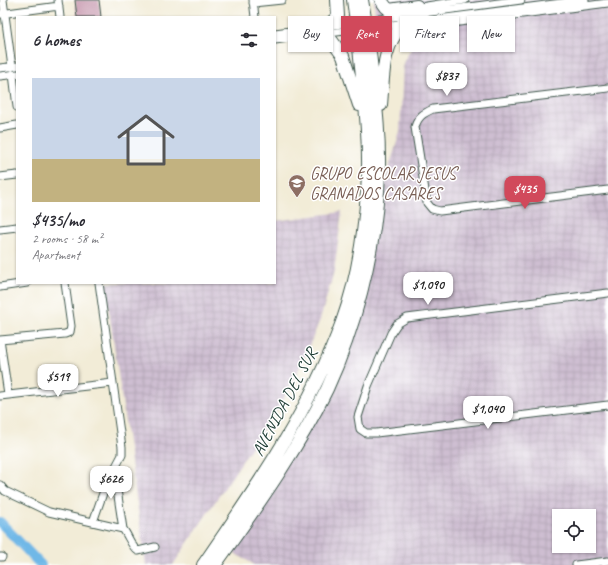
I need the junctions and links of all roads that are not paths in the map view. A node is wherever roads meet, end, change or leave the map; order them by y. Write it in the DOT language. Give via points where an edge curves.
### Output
graph roads {
  1 [pos="3,0"];
  2 [pos="282,0"];
  3 [pos="337,0"];
  4 [pos="353,0"];
  5 [pos="381,0"];
  6 [pos="465,0"];
  7 [pos="521,0"];
  8 [pos="585,0"];
  9 [pos="253,2"];
  10 [pos="58,3"];
  11 [pos="608,3"];
  12 [pos="417,6"];
  13 [pos="360,9"];
  14 [pos="389,10"];
  15 [pos="2,13"];
  16 [pos="60,16"];
  17 [pos="255,16"];
  18 [pos="406,16"];
  19 [pos="425,16"];
  20 [pos="438,16"];
  21 [pos="400,19"];
  22 [pos="400,20"];
  23 [pos="400,22"];
  24 [pos="459,22"];
  25 [pos="333,23"];
  26 [pos="333,29"];
  27 [pos="288,32"];
  28 [pos="276,33"];
  29 [pos="288,38"];
  30 [pos="333,39"];
  31 [pos="276,40"];
  32 [pos="0,68"];
  33 [pos="15,70"];
  34 [pos="0,76"];
  35 [pos="16,88"];
  36 [pos="608,88"];
  37 [pos="16,125"];
  38 [pos="0,128"];
  39 [pos="373,136"];
  40 [pos="16,175"];
  41 [pos="0,177"];
  42 [pos="608,190"];
  43 [pos="16,227"];
  44 [pos="0,229"];
  45 [pos="21,284"];
  46 [pos="65,284"];
  47 [pos="99,284"];
  48 [pos="0,287"];
  49 [pos="608,293"];
  50 [pos="0,340"];
  51 [pos="113,383"];
  52 [pos="8,394"];
  53 [pos="0,396"];
  54 [pos="608,405"];
  55 [pos="114,470"];
  56 [pos="0,485"];
  57 [pos="93,522"];
  58 [pos="122,529"];
  59 [pos="155,547"];
  60 [pos="608,561"];
  61 [pos="203,565"];
  62 [pos="215,565"];
  63 [pos="576,565"];
  1 -- 15 [label="street"];
  2 -- 9 [label="street"];
  3 -- 25 [label="highway" via="338,16"];
  4 -- 13 [label="highway, AVENIDA DEL SUR"];
  5 -- 14 [label="highway"];
  6 -- 12 [label="street"];
  7 -- 19 [label="street"];
  8 -- 20 [label="street"];
  9 -- 17 [label="street"];
  10 -- 15 [label="street"];
  10 -- 16 [label="street"];
  11 -- 24 [label="street"];
  12 -- 14 [label="highway"];
  12 -- 18 [label="street"];
  13 -- 39 [label="highway, AVENIDA DEL SUR, bridge"];
  14 -- 21 [label="highway"];
  15 -- 33 [label="street"];
  22 -- 26 [label="street"];
  23 -- 39 [label="highway" via="386,56"];
  27 -- 28 [label="street"];
  29 -- 31 [label="street"];
  30 -- 39 [label="highway" via="343,56"];
  32 -- 33 [label="street"];
  33 -- 34 [label="street"];
  33 -- 35 [label="street"];
  36 -- 42 [label="street" via="433,109 424,113 417,120 415,127 427,203 440,211"];
  37 -- 38 [label="street"];
  39 -- 61 [label="highway, AVENIDA DEL SUR" via="360,251 342,322 313,391 272,464"];
  39 -- 62 [label="highway, AVENIDA DEL SUR" via="378,189 368,261 361,294 339,360 303,434"];
  40 -- 41 [label="street"];
  43 -- 44 [label="street"];
  45 -- 48 [label="street"];
  46 -- 50 [label="street" via="70,332"];
  47 -- 51 [label="street"];
  49 -- 54 [label="street" via="407,318 397,324 391,333 368,386 358,417 360,429 366,433 376,433"];
  50 -- 52 [label="street"];
  51 -- 52 [label="street"];
  51 -- 55 [label="street" via="122,455"];
  52 -- 53 [label="street"];
  55 -- 57 [label="street" via="109,476"];
  55 -- 58 [label="street"];
  56 -- 57 [label="street" via="5,491 49,512"];
  57 -- 58 [label="street"];
  58 -- 59 [label="street" via="130,538 135,550"];
  60 -- 63 [label="street"];
}
